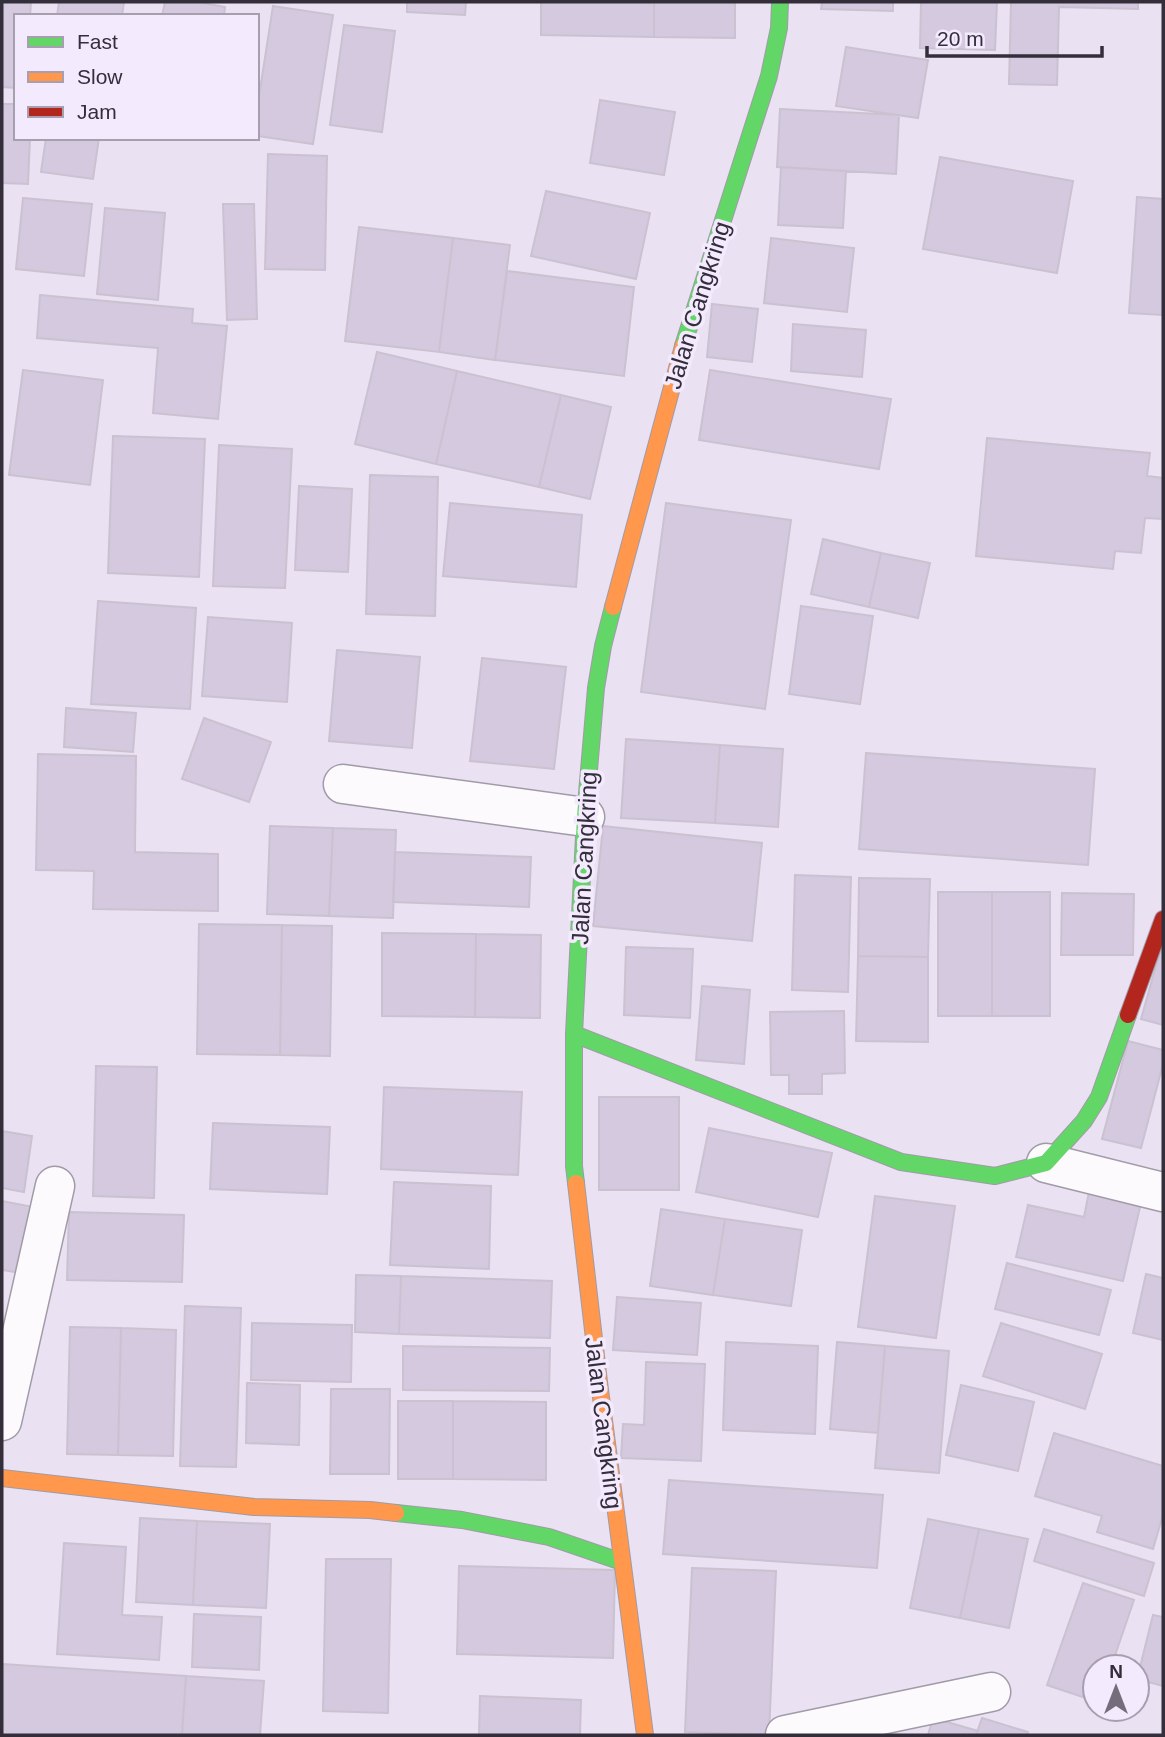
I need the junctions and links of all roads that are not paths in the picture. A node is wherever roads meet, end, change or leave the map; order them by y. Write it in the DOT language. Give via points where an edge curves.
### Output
graph roads {
  1 [pos="780,2"];
  2 [pos="343,784"];
  3 [pos="585,817"];
  4 [pos="1163,919"];
  5 [pos="575,1034"];
  6 [pos="1046,1163"];
  7 [pos="54,1186"];
  8 [pos="1163,1192"];
  9 [pos="2,1421"];
  10 [pos="2,1478"];
  11 [pos="622,1562"];
  12 [pos="991,1692"];
  13 [pos="645,1735"];
  14 [pos="785,1735"];
  1 -- 3 [label="street, Jalan Cangkring" via="769,76 689,323 603,646"];
  2 -- 3 [label="street"];
  3 -- 5 [label="street, Jalan Cangkring"];
  4 -- 6 [label="street" via="1099,1097"];
  5 -- 6 [label="street" via="901,1162 995,1177"];
  5 -- 11 [label="street, Jalan Cangkring" via="575,1166"];
  6 -- 8 [label="street"];
  7 -- 9 [label="street"];
  10 -- 11 [label="street" via="254,1507 370,1510 462,1520 549,1537"];
  11 -- 13 [label="street, Jalan Cangkring"];
  12 -- 14 [label="street"];
}
